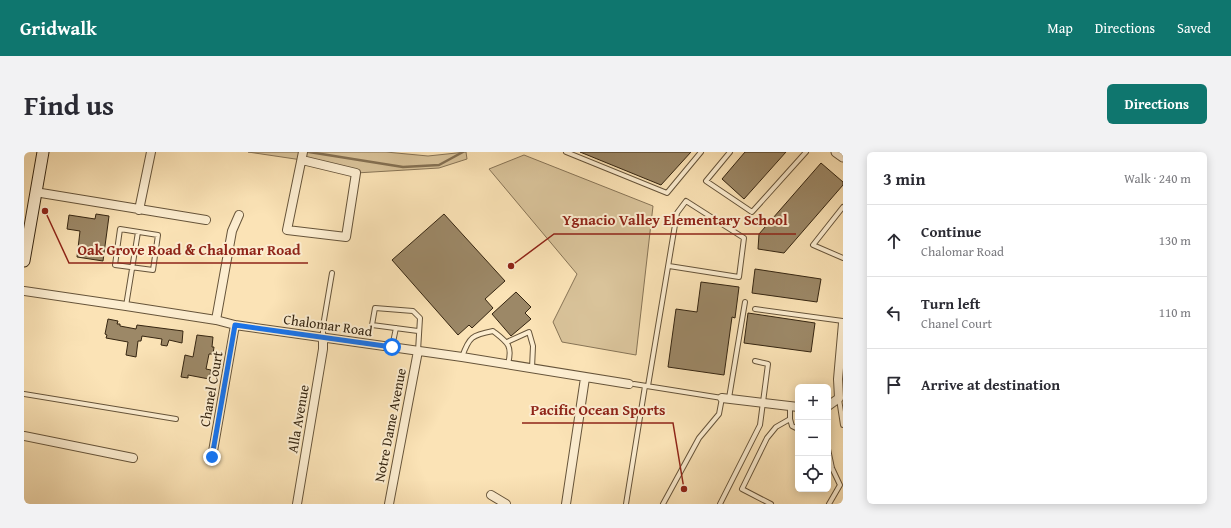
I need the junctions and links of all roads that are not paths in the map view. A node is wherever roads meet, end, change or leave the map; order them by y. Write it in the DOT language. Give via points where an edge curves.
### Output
graph roads {
  1 [pos="43,152"];
  2 [pos="151,152"];
  3 [pos="566,152"];
  4 [pos="701,152"];
  5 [pos="730,152"];
  6 [pos="806,152"];
  7 [pos="836,152"];
  8 [pos="575,154"];
  9 [pos="302,156"];
  10 [pos="843,156"];
  11 [pos="35,192"];
  12 [pos="843,207"];
  13 [pos="139,210"];
  14 [pos="239,215"];
  15 [pos="206,220"];
  16 [pos="138,232"];
  17 [pos="843,258"];
  18 [pos="24,261"];
  19 [pos="668,266"];
  20 [pos="134,268"];
  21 [pos="332,273"];
  22 [pos="24,291"];
  23 [pos="745,302"];
  24 [pos="126,306"];
  25 [pos="755,309"];
  26 [pos="216,320"];
  27 [pos="843,322"];
  28 [pos="235,325"];
  29 [pos="396,328"];
  30 [pos="418,331"];
  31 [pos="323,338"];
  32 [pos="507,342"];
  33 [pos="392,347"];
  34 [pos="418,351"];
  35 [pos="462,357"];
  36 [pos="755,361"];
  37 [pos="508,364"];
  38 [pos="532,368"];
  39 [pos="585,378"];
  40 [pos="632,384"];
  41 [pos="646,386"];
  42 [pos="24,394"];
  43 [pos="726,398"];
  44 [pos="841,400"];
  45 [pos="763,403"];
  46 [pos="831,405"];
  47 [pos="794,407"];
  48 [pos="176,418"];
  49 [pos="790,419"];
  50 [pos="843,425"];
  51 [pos="795,428"];
  52 [pos="24,436"];
  53 [pos="829,456"];
  54 [pos="212,457"];
  55 [pos="133,458"];
  56 [pos="491,495"];
  57 [pos="297,504"];
  58 [pos="389,504"];
  59 [pos="506,504"];
  60 [pos="566,504"];
  61 [pos="626,504"];
  62 [pos="663,504"];
  63 [pos="720,504"];
  64 [pos="771,504"];
  65 [pos="829,504"];
  1 -- 11 [label="main road"];
  2 -- 13 [label="street"];
  3 -- 8 [label="lane"];
  4 -- 8 [label="lane" via="667,193"];
  5 -- 6 [label="lane" via="706,181 752,212"];
  7 -- 10 [label="street"];
  9 -- 9 [label="street" via="287,230 346,237 356,174"];
  11 -- 13 [label="street"];
  11 -- 18 [label="main road"];
  12 -- 17 [label="lane" via="813,245"];
  13 -- 15 [label="street"];
  14 -- 26 [label="street" via="232,231"];
  16 -- 20 [label="lane"];
  16 -- 20 [label="lane" via="120,229 115,265"];
  16 -- 20 [label="lane" via="158,234 153,270"];
  19 -- 19 [label="lane" via="677,213 686,201 744,238 739,277"];
  19 -- 41 [label="lane"];
  20 -- 24 [label="lane"];
  21 -- 31 [label="lane"];
  22 -- 24 [label="street, Chalomar Road"];
  23 -- 43 [label="lane"];
  24 -- 26 [label="street, Chalomar Road"];
  25 -- 27 [label="lane"];
  26 -- 28 [label="street, Chalomar Road"];
  27 -- 44 [label="street" via="838,379"];
  28 -- 31 [label="street, Chalomar Road"];
  28 -- 54 [label="street, Chanel Court"];
  29 -- 30 [label="lane"];
  29 -- 30 [label="lane" via="372,325 375,308 413,311 420,318"];
  29 -- 33 [label="lane"];
  30 -- 34 [label="lane"];
  31 -- 33 [label="street, Chalomar Road"];
  31 -- 57 [label="street, Alla Avenue"];
  32 -- 35 [label="lane" via="493,331 480,334 468,342"];
  32 -- 37 [label="lane" via="510,355"];
  32 -- 38 [label="lane" via="529,332 533,346"];
  33 -- 34 [label="street, Chalomar Road"];
  34 -- 35 [label="street, Chalomar Road"];
  34 -- 58 [label="street, Notre Dame Avenue"];
  35 -- 37 [label="street, Chalomar Road"];
  36 -- 45 [label="lane" via="768,364"];
  37 -- 38 [label="street, Chalomar Road"];
  38 -- 39 [label="street, Chalomar Road"];
  39 -- 40 [label="street, Chalomar Road"];
  39 -- 60 [label="street"];
  40 -- 41 [label="lane"];
  41 -- 43 [label="lane"];
  41 -- 61 [label="lane"];
  42 -- 48 [label="lane"];
  43 -- 45 [label="street"];
  43 -- 62 [label="lane" via="719,414 700,438"];
  44 -- 46 [label="street"];
  44 -- 50 [label="lane"];
  45 -- 47 [label="street"];
  45 -- 63 [label="lane" via="760,425"];
  47 -- 49 [label="lane"];
  49 -- 51 [label="lane"];
  49 -- 64 [label="lane" via="767,438 742,489"];
  52 -- 55 [label="street"];
  53 -- 65 [label="lane" via="840,485"];
  56 -- 59 [label="street"];
}
